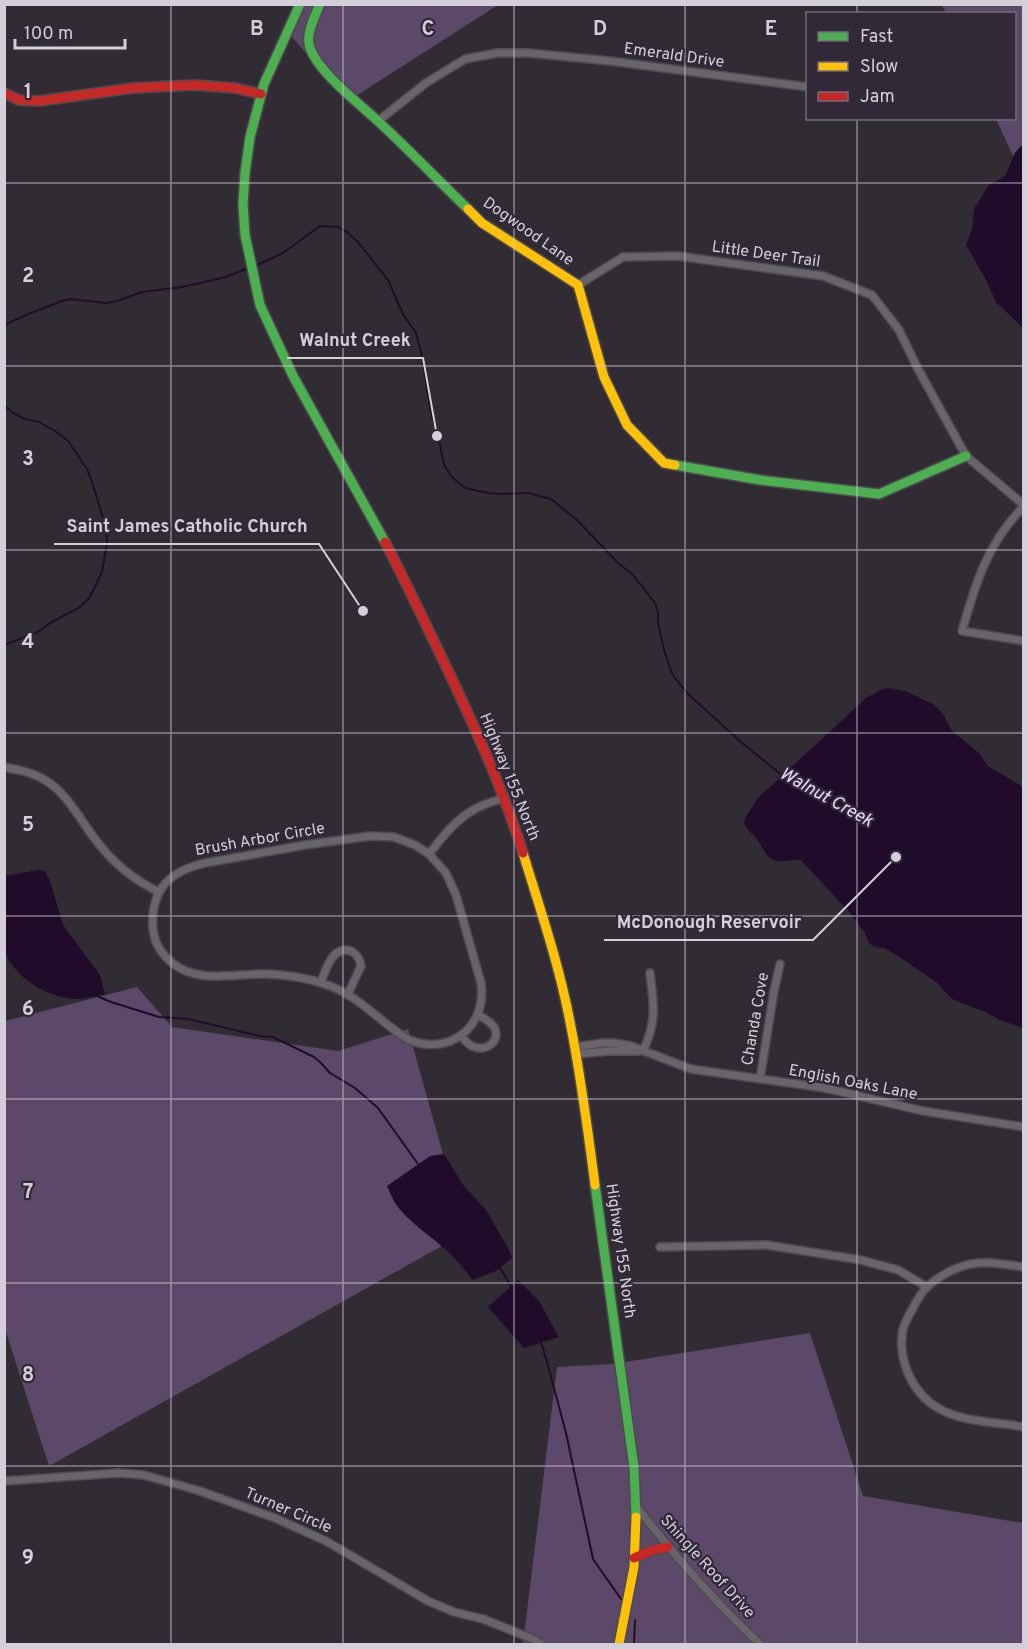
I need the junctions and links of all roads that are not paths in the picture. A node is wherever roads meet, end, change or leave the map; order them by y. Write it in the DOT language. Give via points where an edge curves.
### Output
graph roads {
  1 [pos="300,4"];
  2 [pos="320,4"];
  3 [pos="806,87"];
  4 [pos="4,93"];
  5 [pos="261,94"];
  6 [pos="378,121"];
  7 [pos="578,285"];
  8 [pos="966,456"];
  9 [pos="1023,506"];
  10 [pos="1023,641"];
  11 [pos="4,767"];
  12 [pos="505,797"];
  13 [pos="429,854"];
  14 [pos="159,892"];
  15 [pos="780,964"];
  16 [pos="650,973"];
  17 [pos="321,982"];
  18 [pos="348,994"];
  19 [pos="478,1015"];
  20 [pos="461,1035"];
  21 [pos="575,1050"];
  22 [pos="643,1051"];
  23 [pos="760,1079"];
  24 [pos="1023,1127"];
  25 [pos="660,1247"];
  26 [pos="1023,1267"];
  27 [pos="927,1287"];
  28 [pos="1023,1427"];
  29 [pos="4,1481"];
  30 [pos="636,1506"];
  31 [pos="668,1547"];
  32 [pos="634,1558"];
  33 [pos="541,1644"];
  34 [pos="619,1644"];
  35 [pos="760,1644"];
  1 -- 5 [label="main road, Highway 155 North"];
  2 -- 6 [label="main road, Dogwood Lane" via="309,33 309,46 317,62"];
  3 -- 6 [label="street, Emerald Drive" via="610,61 496,53 465,59 426,83"];
  4 -- 5 [label="main road" via="23,100 43,100 183,84"];
  5 -- 12 [label="main road, Highway 155 North" via="250,137 243,204 247,250 260,305 293,376 400,570"];
  6 -- 7 [label="main road, Dogwood Lane" via="482,223"];
  7 -- 8 [label="street, Little Deer Trail" via="623,257 678,256 823,276 872,295 899,330"];
  7 -- 8 [label="main road, Dogwood Lane" via="604,377 627,425 664,463 760,480 879,494"];
  8 -- 9 [label="street, Little Deer Trail"];
  9 -- 10 [label="street" via="1001,532 985,560 962,631"];
  11 -- 14 [label="street" via="50,783 109,855"];
  12 -- 13 [label="street" via="463,817"];
  12 -- 21 [label="main road, Highway 155 North" via="551,943"];
  13 -- 14 [label="street, Brush Arbor Circle" via="416,845 388,836 305,845 194,866 171,878"];
  13 -- 19 [label="street, Brush Arbor Circle" via="446,873 456,895 481,983"];
  14 -- 17 [label="street" via="153,920 155,940 167,959 182,970 196,975 283,975"];
  15 -- 23 [label="street, Chanda Cove"];
  16 -- 22 [label="street" via="654,1018"];
  17 -- 18 [label="street"];
  17 -- 18 [label="street" via="335,954 351,951 361,966"];
  18 -- 20 [label="street" via="414,1042 433,1044"];
  19 -- 20 [label="street"];
  19 -- 20 [label="street" via="494,1027 493,1043 475,1048"];
  21 -- 22 [label="street, English Oaks Lane"];
  21 -- 30 [label="main road, Highway 155 North" via="632,1447"];
  22 -- 23 [label="street, English Oaks Lane" via="690,1068"];
  23 -- 24 [label="street, English Oaks Lane"];
  25 -- 27 [label="street" via="767,1245 861,1260 898,1270"];
  26 -- 27 [label="street" via="970,1264"];
  27 -- 28 [label="street" via="903,1330 904,1363 919,1392 945,1412"];
  29 -- 33 [label="street, Turner Circle" via="119,1473 144,1475 200,1491 326,1541 428,1601"];
  30 -- 31 [label="street, Shingle Roof Drive"];
  30 -- 32 [label="main road, Highway 155 North"];
  31 -- 32 [label="main road"];
  31 -- 35 [label="street, Shingle Roof Drive"];
  32 -- 34 [label="main road, Highway 155 North"];
}
